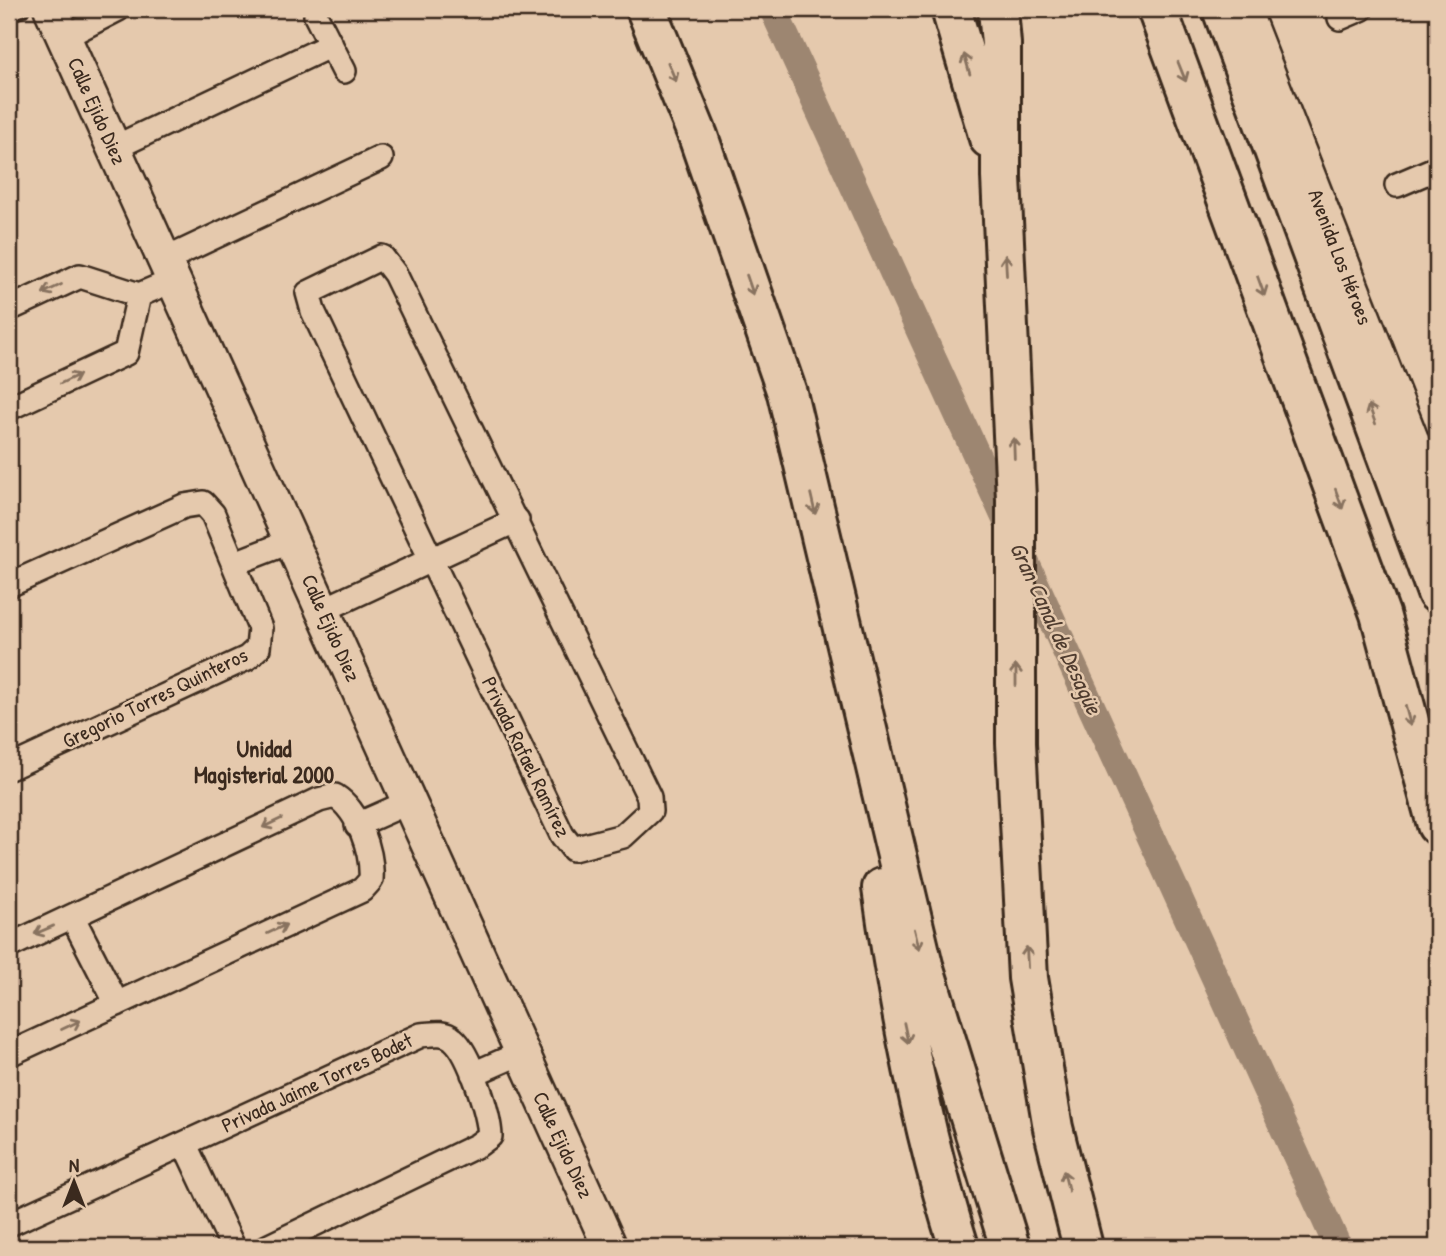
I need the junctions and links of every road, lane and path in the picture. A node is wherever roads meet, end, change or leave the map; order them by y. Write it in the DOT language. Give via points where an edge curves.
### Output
graph roads {
  1 [pos="22,9"];
  2 [pos="118,9"];
  3 [pos="646,9"];
  4 [pos="951,9"];
  5 [pos="998,9"];
  6 [pos="1157,9"];
  7 [pos="1222,9"];
  8 [pos="1243,9"];
  9 [pos="9,14"];
  10 [pos="316,16"];
  11 [pos="57,23"];
  12 [pos="331,45"];
  13 [pos="344,71"];
  14 [pos="114,148"];
  15 [pos="381,158"];
  16 [pos="1437,168"];
  17 [pos="1001,177"];
  18 [pos="1397,185"];
  19 [pos="169,270"];
  20 [pos="139,295"];
  21 [pos="9,309"];
  22 [pos="9,408"];
  23 [pos="1437,505"];
  24 [pos="517,520"];
  25 [pos="292,541"];
  26 [pos="431,561"];
  27 [pos="235,563"];
  28 [pos="9,585"];
  29 [pos="1437,593"];
  30 [pos="323,610"];
  31 [pos="853,674"];
  32 [pos="9,768"];
  33 [pos="410,802"];
  34 [pos="357,825"];
  35 [pos="1437,825"];
  36 [pos="73,918"];
  37 [pos="9,946"];
  38 [pos="117,1004"];
  39 [pos="521,1053"];
  40 [pos="9,1054"];
  41 [pos="472,1073"];
  42 [pos="185,1145"];
  43 [pos="9,1224"];
  44 [pos="233,1247"];
  45 [pos="267,1247"];
  46 [pos="610,1247"];
  47 [pos="959,1247"];
  48 [pos="1010,1247"];
  49 [pos="1083,1247"];
  1 -- 9 [label="lane"];
  2 -- 11 [label="street"];
  3 -- 31 [label="highway, one-way" via="698,135 787,393"];
  17 -- 4 [label="highway, one-way"];
  5 -- 17 [label="highway"];
  6 -- 35 [label="highway, one-way" via="1380,614"];
  29 -- 7 [label="highway, one-way"];
  8 -- 23 [label="main road, Avenida Los Héroes"];
  10 -- 12 [label="street"];
  11 -- 14 [label="main road, Calle Ejido Diez"];
  12 -- 13 [label="street"];
  12 -- 14 [label="street"];
  14 -- 19 [label="main road, Calle Ejido Diez"];
  15 -- 19 [label="street"];
  16 -- 18 [label="street"];
  49 -- 17 [label="highway, one-way" via="1053,1128 1028,978 1016,743 1016,499"];
  19 -- 20 [label="street"];
  19 -- 25 [label="main road, Calle Ejido Diez"];
  20 -- 21 [label="street, one-way" via="80,276"];
  22 -- 20 [label="street, one-way" via="126,353"];
  24 -- 26 [label="street"];
  24 -- 26 [label="street, Privada Rafael Ramírez" via="395,274 382,257 341,275 308,293 313,311"];
  24 -- 26 [label="street, Privada Rafael Ramírez" via="649,797 650,811 622,836 573,849 562,835"];
  25 -- 27 [label="street"];
  25 -- 30 [label="main road, Calle Ejido Diez"];
  26 -- 30 [label="street"];
  27 -- 28 [label="street, Gregorio Torres Quinteros" via="213,514 203,503 184,506"];
  27 -- 32 [label="street, Gregorio Torres Quinteros" via="260,628 258,648 247,658"];
  30 -- 33 [label="main road, Calle Ejido Diez"];
  31 -- 47 [label="highway, one-way" via="894,975 934,1169"];
  31 -- 48 [label="highway, one-way" via="923,965"];
  33 -- 34 [label="street"];
  33 -- 39 [label="main road, Calle Ejido Diez"];
  34 -- 36 [label="street, one-way" via="346,804 335,796 319,800"];
  38 -- 34 [label="street, one-way" via="362,890 372,880 372,861"];
  36 -- 37 [label="street, one-way"];
  36 -- 38 [label="street"];
  40 -- 38 [label="street, one-way"];
  39 -- 41 [label="street"];
  39 -- 46 [label="main road, Calle Ejido Diez"];
  41 -- 42 [label="street, Privada Jaime Torres Bodet" via="454,1039 441,1033 421,1035"];
  41 -- 45 [label="street, Privada Jaime Torres Bodet" via="489,1118 490,1136"];
  42 -- 43 [label="street, Privada Jaime Torres Bodet"];
  42 -- 44 [label="street"];
}
